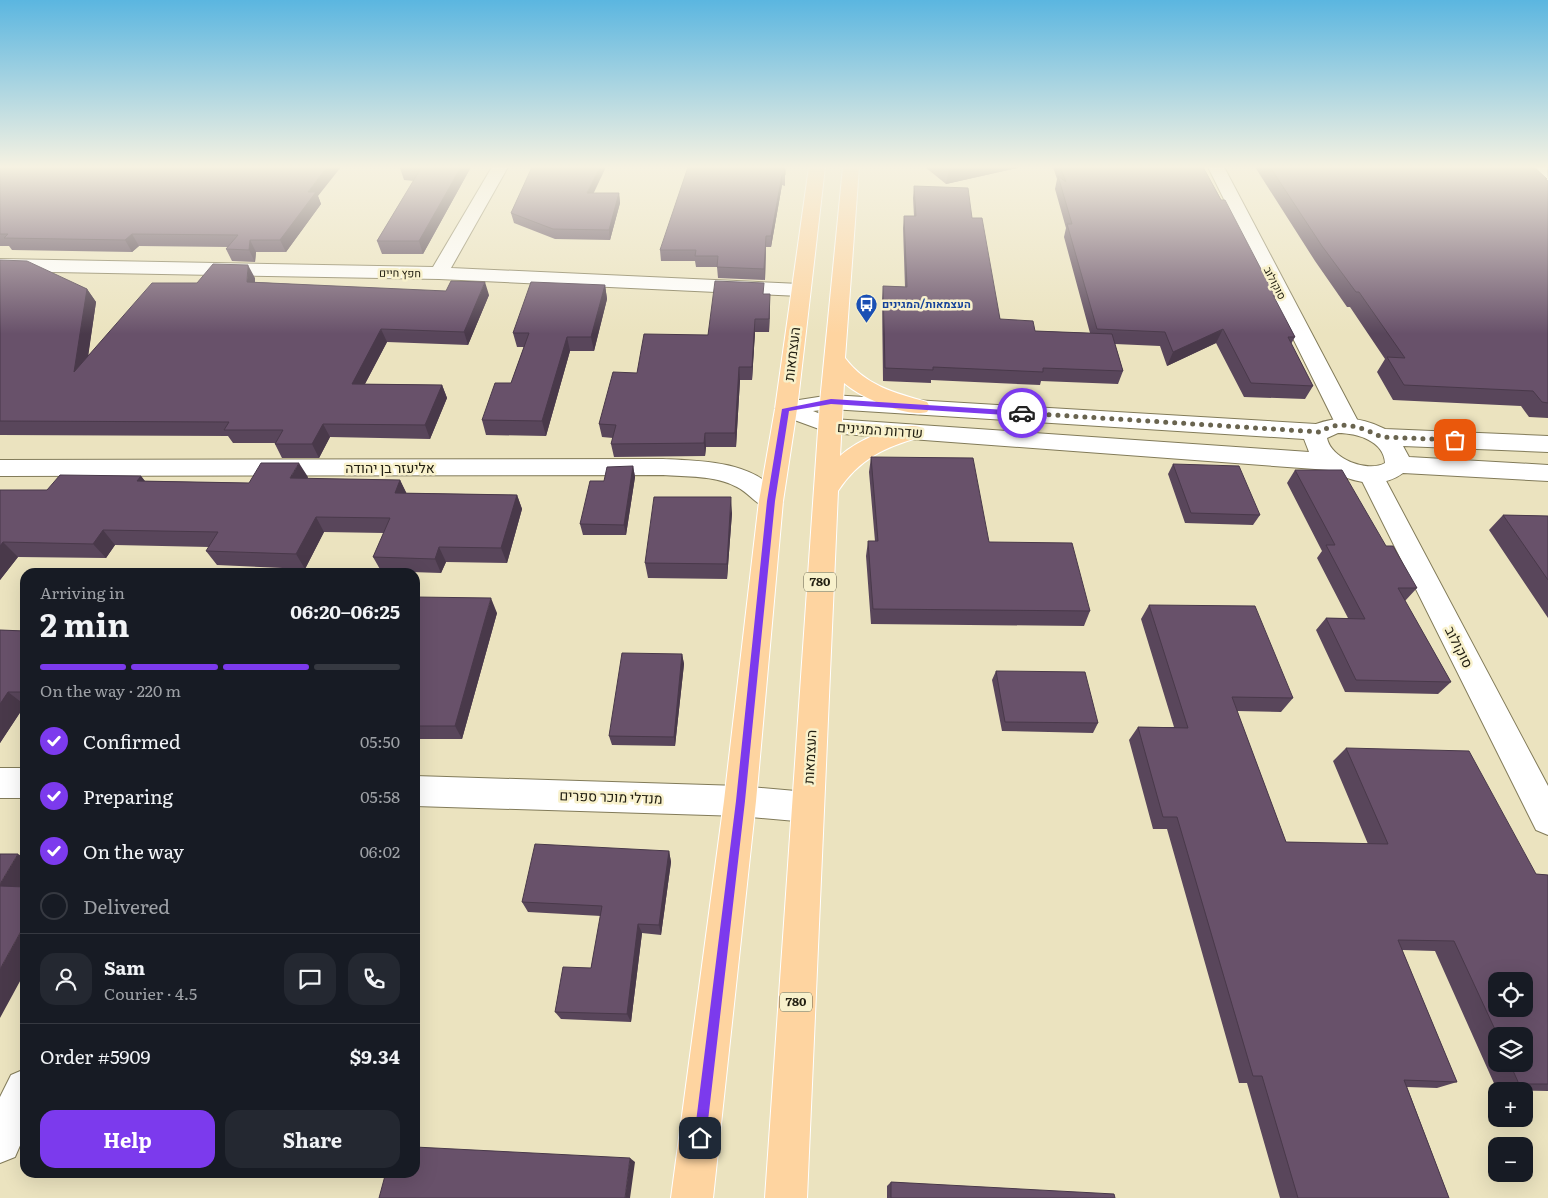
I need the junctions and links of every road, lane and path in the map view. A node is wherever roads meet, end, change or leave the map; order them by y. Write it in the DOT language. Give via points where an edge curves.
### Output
graph roads {
  1 [pos="468,223"];
  2 [pos="810,223"];
  3 [pos="847,223"];
  4 [pos="1245,223"];
  5 [pos="0,266"];
  6 [pos="439,273"];
  7 [pos="800,290"];
  8 [pos="834,357"];
  9 [pos="919,407"];
  10 [pos="786,409"];
  11 [pos="830,414"];
  12 [pos="1348,425"];
  13 [pos="912,432"];
  14 [pos="1320,432"];
  15 [pos="1381,437"];
  16 [pos="1548,444"];
  17 [pos="1331,462"];
  18 [pos="1397,465"];
  19 [pos="0,468"];
  20 [pos="1548,473"];
  21 [pos="1371,476"];
  22 [pos="826,490"];
  23 [pos="771,501"];
  24 [pos="0,783"];
  25 [pos="20,783"];
  26 [pos="420,791"];
  27 [pos="740,801"];
  28 [pos="807,807"];
  29 [pos="1548,819"];
  30 [pos="20,1100"];
  31 [pos="0,1142"];
  32 [pos="692,1198"];
  33 [pos="786,1198"];
  1 -- 6 [label="street"];
  2 -- 7 [label="main road, העצמאות"];
  3 -- 8 [label="main road, העצמאות / 780"];
  4 -- 12 [label="street, סוקולוב"];
  5 -- 6 [label="street, חפץ חיים"];
  6 -- 7 [label="street, חפץ חיים"];
  7 -- 10 [label="main road, העצמאות"];
  8 -- 9 [label="main road" via="859,386 873,394"];
  8 -- 11 [label="main road, העצמאות / 780"];
  9 -- 11 [label="street, שדרות המגינים"];
  9 -- 14 [label="street, שדרות המגינים"];
  10 -- 11 [label="street, שדרות המגינים"];
  10 -- 23 [label="main road, העצמאות"];
  11 -- 13 [label="street, שדרות המגינים"];
  11 -- 22 [label="main road, העצמאות / 780"];
  12 -- 14 [label="street, שדרות המגינים" via="1326,427"];
  12 -- 15 [label="street"];
  13 -- 17 [label="street, שדרות המגינים"];
  13 -- 22 [label="main road" via="874,442 859,452"];
  14 -- 17 [label="street" via="1316,438 1317,446"];
  15 -- 16 [label="street"];
  15 -- 18 [label="street" via="1395,451"];
  17 -- 21 [label="street" via="1343,469"];
  18 -- 20 [label="street"];
  18 -- 21 [label="street" via="1392,471"];
  19 -- 23 [label="street, אליעזר בן יהודה" via="664,467 713,470 737,476 752,483"];
  21 -- 29 [label="street, סוקולוב"];
  22 -- 28 [label="main road, העצמאות / 780"];
  23 -- 27 [label="main road, העצמאות"];
  24 -- 25 [label="street"];
  26 -- 27 [label="street, מנדלי מוכר ספרים"];
  27 -- 28 [label="street, מנדלי מוכר ספרים"];
  27 -- 32 [label="main road, העצמאות"];
  28 -- 33 [label="main road, העצמאות / 780"];
  30 -- 31 [label="street"];
}
